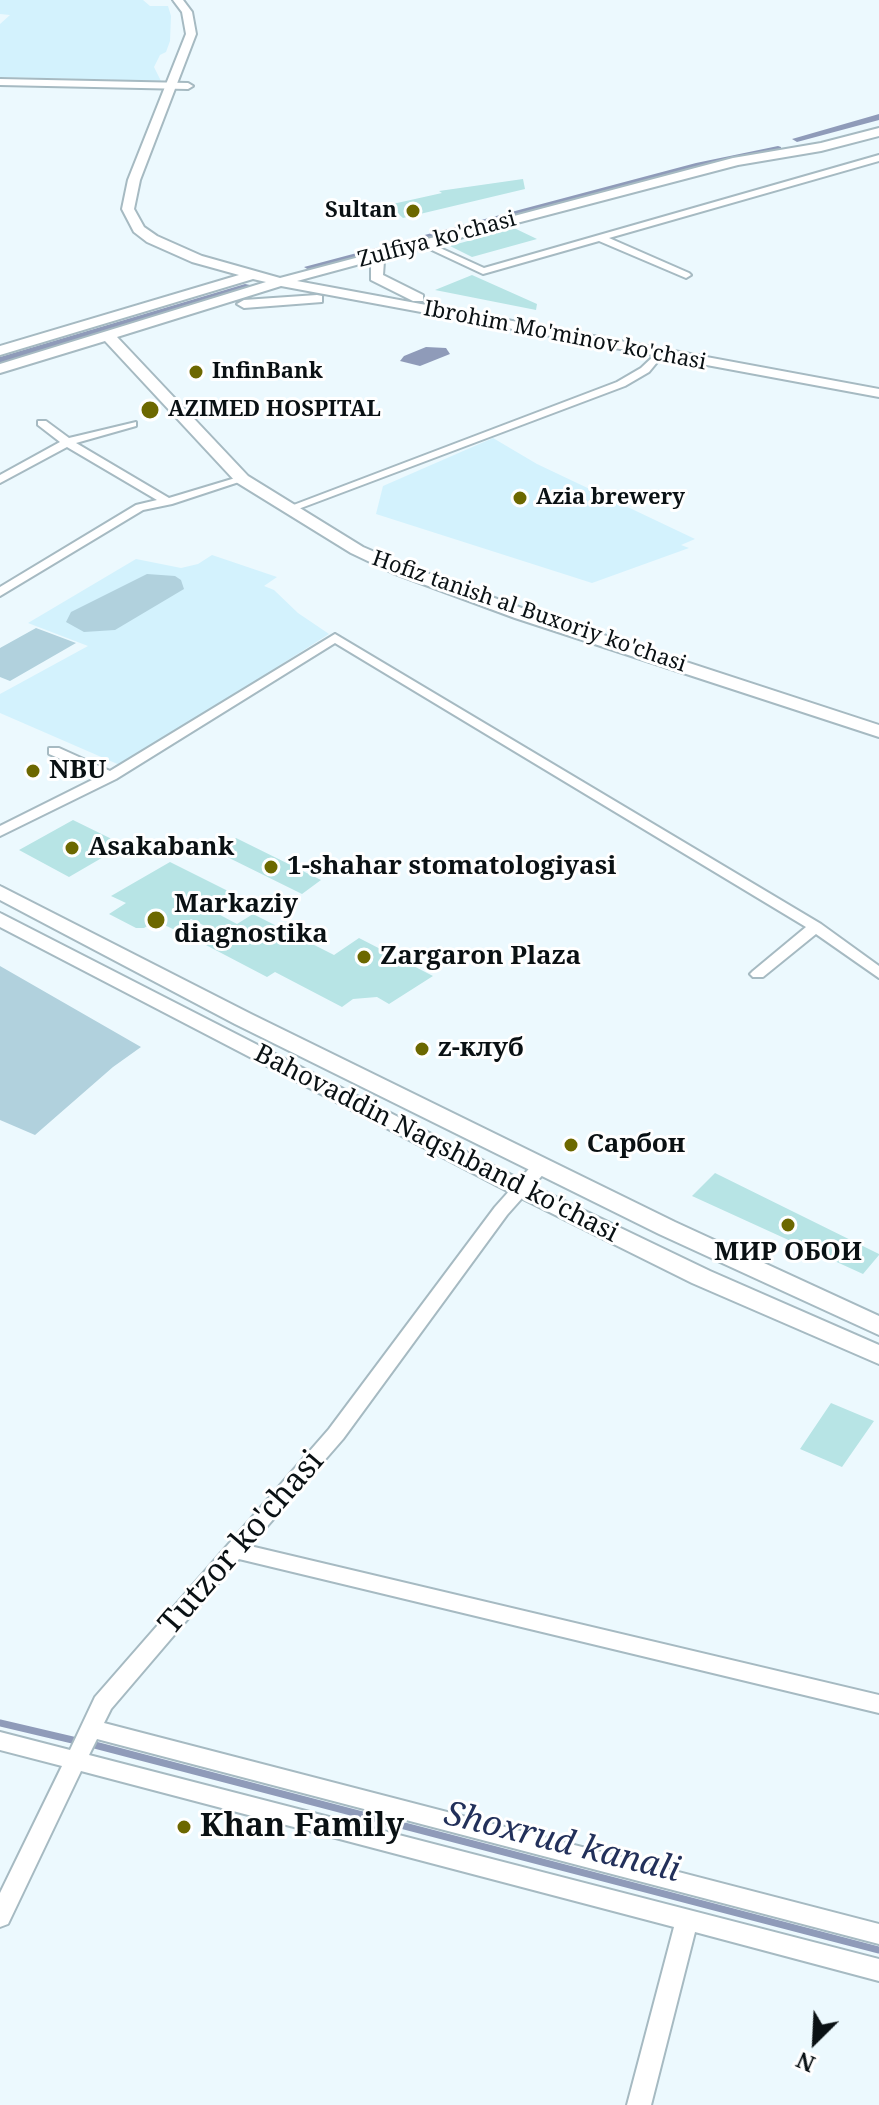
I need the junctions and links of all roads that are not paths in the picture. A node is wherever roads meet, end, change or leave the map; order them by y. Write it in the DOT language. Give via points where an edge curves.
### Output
graph roads {
  1 [pos="178,0"];
  2 [pos="189,0"];
  3 [pos="0,82"];
  4 [pos="173,86"];
  5 [pos="188,86"];
  6 [pos="879,126"];
  7 [pos="879,132"];
  8 [pos="879,158"];
  9 [pos="155,167"];
  10 [pos="146,213"];
  11 [pos="603,239"];
  12 [pos="424,244"];
  13 [pos="387,253"];
  14 [pos="197,259"];
  15 [pos="251,275"];
  16 [pos="304,275"];
  17 [pos="686,275"];
  18 [pos="276,276"];
  19 [pos="196,292"];
  20 [pos="418,298"];
  21 [pos="400,305"];
  22 [pos="183,313"];
  23 [pos="115,334"];
  24 [pos="624,343"];
  25 [pos="0,351"];
  26 [pos="658,355"];
  27 [pos="0,369"];
  28 [pos="879,384"];
  29 [pos="879,393"];
  30 [pos="42,423"];
  31 [pos="132,424"];
  32 [pos="67,442"];
  33 [pos="242,473"];
  34 [pos="0,480"];
  35 [pos="168,502"];
  36 [pos="306,503"];
  37 [pos="289,509"];
  38 [pos="0,592"];
  39 [pos="879,716"];
  40 [pos="879,731"];
  41 [pos="54,751"];
  42 [pos="111,776"];
  43 [pos="0,832"];
  44 [pos="0,892"];
  45 [pos="0,919"];
  46 [pos="816,927"];
  47 [pos="879,973"];
  48 [pos="758,974"];
  49 [pos="541,1166"];
  50 [pos="521,1189"];
  51 [pos="879,1326"];
  52 [pos="879,1355"];
  53 [pos="237,1551"];
  54 [pos="879,1704"];
  55 [pos="93,1729"];
  56 [pos="0,1741"];
  57 [pos="77,1762"];
  58 [pos="0,1917"];
  59 [pos="687,1920"];
  60 [pos="879,1934"];
  61 [pos="879,1970"];
  62 [pos="639,2105"];
  1 -- 4 [label="main road" via="187,12 191,34"];
  2 -- 5 [label="main road" via="202,38"];
  3 -- 4 [label="street"];
  4 -- 5 [label="street"];
  4 -- 14 [label="main road" via="134,180 128,209 152,239"];
  5 -- 9 [label="main road"];
  6 -- 18 [label="main road, Zulfiya ko'chasi" via="809,143 735,151"];
  7 -- 12 [label="main road, Zulfiya ko'chasi" via="737,161"];
  8 -- 11 [label="street"];
  10 -- 18 [label="main road" via="158,231 176,242"];
  11 -- 12 [label="street" via="483,271"];
  11 -- 17 [label="street"];
  12 -- 13 [label="main road, Zulfiya ko'chasi"];
  13 -- 16 [label="main road, Zulfiya ko'chasi"];
  13 -- 20 [label="main road" via="378,260 376,277"];
  14 -- 15 [label="main road"];
  14 -- 19 [label="main road" via="205,280"];
  15 -- 18 [label="main road, Ibrohim Mo'minov ko'chasi"];
  15 -- 19 [label="main road"];
  16 -- 18 [label="main road, Zulfiya ko'chasi"];
  16 -- 20 [label="main road, Ibrohim Mo'minov ko'chasi"];
  18 -- 21 [label="main road, Ibrohim Mo'minov ko'chasi"];
  18 -- 22 [label="main road, Zulfiya ko'chasi"];
  19 -- 25 [label="main road"];
  20 -- 24 [label="main road, Ibrohim Mo'minov ko'chasi"];
  21 -- 22 [label="main road" via="289,299"];
  21 -- 24 [label="main road, Ibrohim Mo'minov ko'chasi"];
  22 -- 23 [label="main road, Zulfiya ko'chasi"];
  23 -- 27 [label="main road, Zulfiya ko'chasi"];
  23 -- 33 [label="main road, Hofiz tanish al Buxoriy ko'chasi"];
  24 -- 26 [label="main road, Ibrohim Mo'minov ko'chasi"];
  24 -- 28 [label="main road, Ibrohim Mo'minov ko'chasi"];
  26 -- 29 [label="main road, Ibrohim Mo'minov ko'chasi"];
  26 -- 36 [label="street" via="621,384"];
  30 -- 32 [label="street"];
  31 -- 32 [label="street"];
  32 -- 34 [label="street"];
  32 -- 35 [label="street"];
  33 -- 35 [label="street"];
  33 -- 36 [label="main road, Hofiz tanish al Buxoriy ko'chasi"];
  33 -- 37 [label="main road, Hofiz tanish al Buxoriy ko'chasi"];
  35 -- 38 [label="street" via="140,507"];
  36 -- 37 [label="street"];
  36 -- 39 [label="main road, Hofiz tanish al Buxoriy ko'chasi" via="421,564"];
  37 -- 40 [label="main road, Hofiz tanish al Buxoriy ko'chasi" via="357,550 434,583"];
  41 -- 42 [label="street"];
  42 -- 43 [label="street"];
  42 -- 46 [label="street" via="335,638"];
  44 -- 49 [label="main road, Bahovaddin Naqshband ko'chasi"];
  45 -- 50 [label="main road, Bahovaddin Naqshband ko'chasi"];
  46 -- 47 [label="street"];
  46 -- 48 [label="street"];
  49 -- 50 [label="street, Tutzor ko'chasi"];
  49 -- 51 [label="main road, Bahovaddin Naqshband ko'chasi"];
  50 -- 52 [label="main road, Bahovaddin Naqshband ko'chasi"];
  50 -- 53 [label="street, Tutzor ko'chasi" via="336,1434"];
  53 -- 54 [label="street"];
  53 -- 55 [label="street, Tutzor ko'chasi" via="103,1703"];
  55 -- 57 [label="street, Tutzor ko'chasi"];
  55 -- 60 [label="street"];
  56 -- 57 [label="street"];
  57 -- 58 [label="street, Tutzor ko'chasi"];
  57 -- 59 [label="street"];
  59 -- 61 [label="street"];
  59 -- 62 [label="street"];
}
